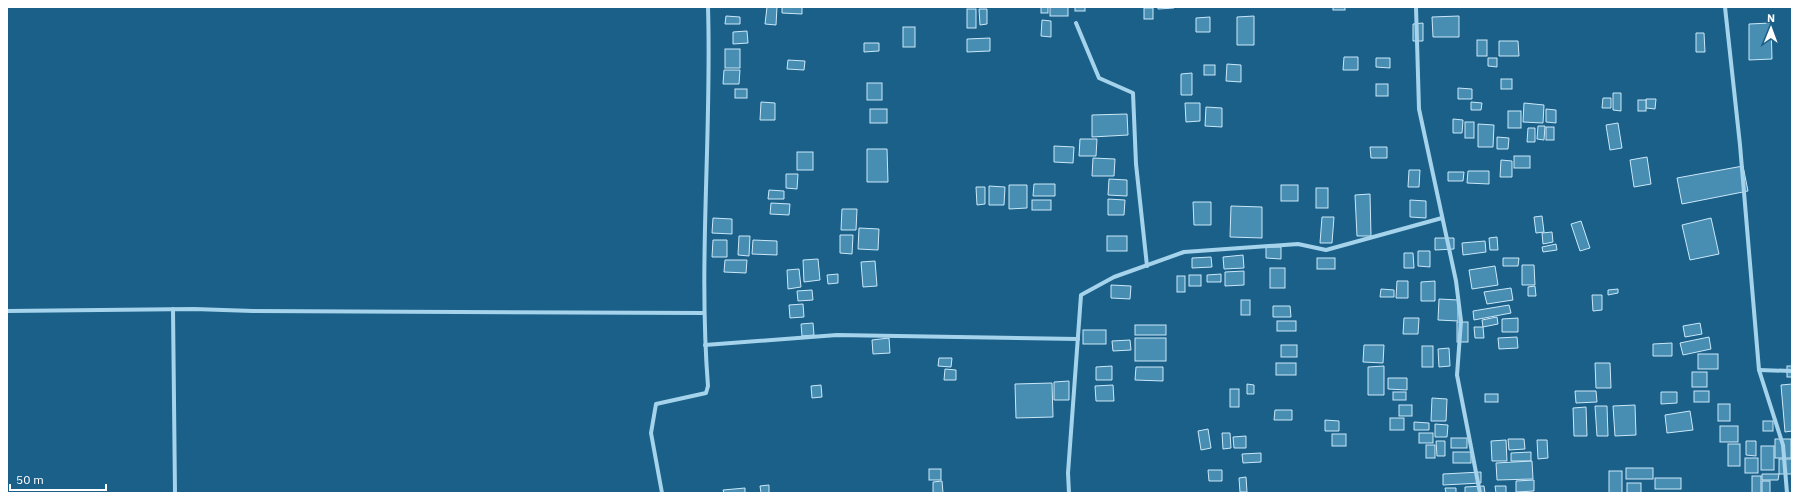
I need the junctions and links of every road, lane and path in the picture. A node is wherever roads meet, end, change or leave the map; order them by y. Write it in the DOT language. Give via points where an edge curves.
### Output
graph roads {
  1 [pos="708,7"];
  2 [pos="1416,7"];
  3 [pos="1725,7"];
  4 [pos="1076,23"];
  5 [pos="1442,218"];
  6 [pos="1147,266"];
  7 [pos="173,309"];
  8 [pos="7,311"];
  9 [pos="704,313"];
  10 [pos="1078,340"];
  11 [pos="705,345"];
  12 [pos="1759,370"];
  13 [pos="1792,371"];
  14 [pos="175,493"];
  15 [pos="662,493"];
  16 [pos="1069,493"];
  17 [pos="1480,493"];
  18 [pos="1787,493"];
  1 -- 9 [label="street" via="710,67"];
  2 -- 5 [label="street" via="1420,109"];
  3 -- 12 [label="street" via="1740,145"];
  4 -- 6 [label="street" via="1099,78 1133,93 1136,164"];
  5 -- 6 [label="street" via="1326,250 1298,244 1225,248 1184,252"];
  5 -- 17 [label="street" via="1456,281 1461,321 1457,375"];
  6 -- 10 [label="street" via="1114,277 1081,295"];
  7 -- 8 [label="street"];
  7 -- 9 [label="street"];
  7 -- 14 [label="street"];
  9 -- 11 [label="street"];
  10 -- 11 [label="street" via="837,335"];
  10 -- 16 [label="street" via="1068,473"];
  11 -- 15 [label="street" via="708,386 706,393 656,404 652,417 651,433"];
  12 -- 13 [label="street"];
  12 -- 18 [label="street" via="1783,445"];
}
